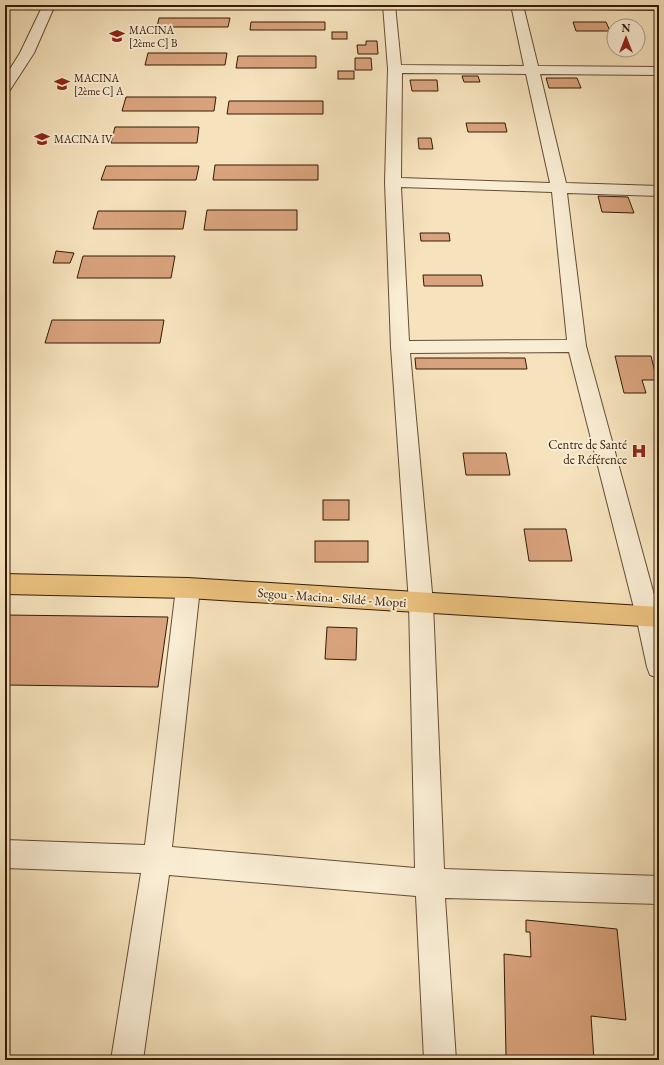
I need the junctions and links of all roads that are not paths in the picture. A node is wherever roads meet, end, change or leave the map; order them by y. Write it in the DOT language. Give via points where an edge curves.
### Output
graph roads {
  1 [pos="49,5"];
  2 [pos="389,5"];
  3 [pos="412,5"];
  4 [pos="483,5"];
  5 [pos="517,5"];
  6 [pos="581,5"];
  7 [pos="659,6"];
  8 [pos="395,69"];
  9 [pos="532,70"];
  10 [pos="659,71"];
  11 [pos="5,86"];
  12 [pos="393,182"];
  13 [pos="559,187"];
  14 [pos="659,191"];
  15 [pos="577,346"];
  16 [pos="400,347"];
  17 [pos="5,584"];
  18 [pos="188,588"];
  19 [pos="421,603"];
  20 [pos="653,617"];
  21 [pos="659,667"];
  22 [pos="5,854"];
  23 [pos="157,860"];
  24 [pos="430,883"];
  25 [pos="659,890"];
  26 [pos="127,1060"];
  27 [pos="440,1060"];
  1 -- 11 [label="street" via="27,53"];
  2 -- 8 [label="street"];
  3 -- 4 [label="street"];
  5 -- 9 [label="street"];
  6 -- 7 [label="street"];
  8 -- 9 [label="street"];
  8 -- 12 [label="street"];
  9 -- 10 [label="street"];
  9 -- 13 [label="street"];
  12 -- 13 [label="street"];
  12 -- 16 [label="street"];
  13 -- 14 [label="street"];
  13 -- 15 [label="street"];
  15 -- 16 [label="street"];
  15 -- 20 [label="street"];
  16 -- 19 [label="street"];
  17 -- 18 [label="main road, Segou - Macina - Sildé - Mopti"];
  18 -- 19 [label="main road, Segou - Macina - Sildé - Mopti"];
  18 -- 23 [label="street"];
  19 -- 20 [label="main road, Segou - Macina - Sildé - Mopti"];
  19 -- 24 [label="street"];
  20 -- 21 [label="street"];
  22 -- 23 [label="street"];
  23 -- 24 [label="street"];
  23 -- 26 [label="street"];
  24 -- 25 [label="street"];
  24 -- 27 [label="street"];
}
